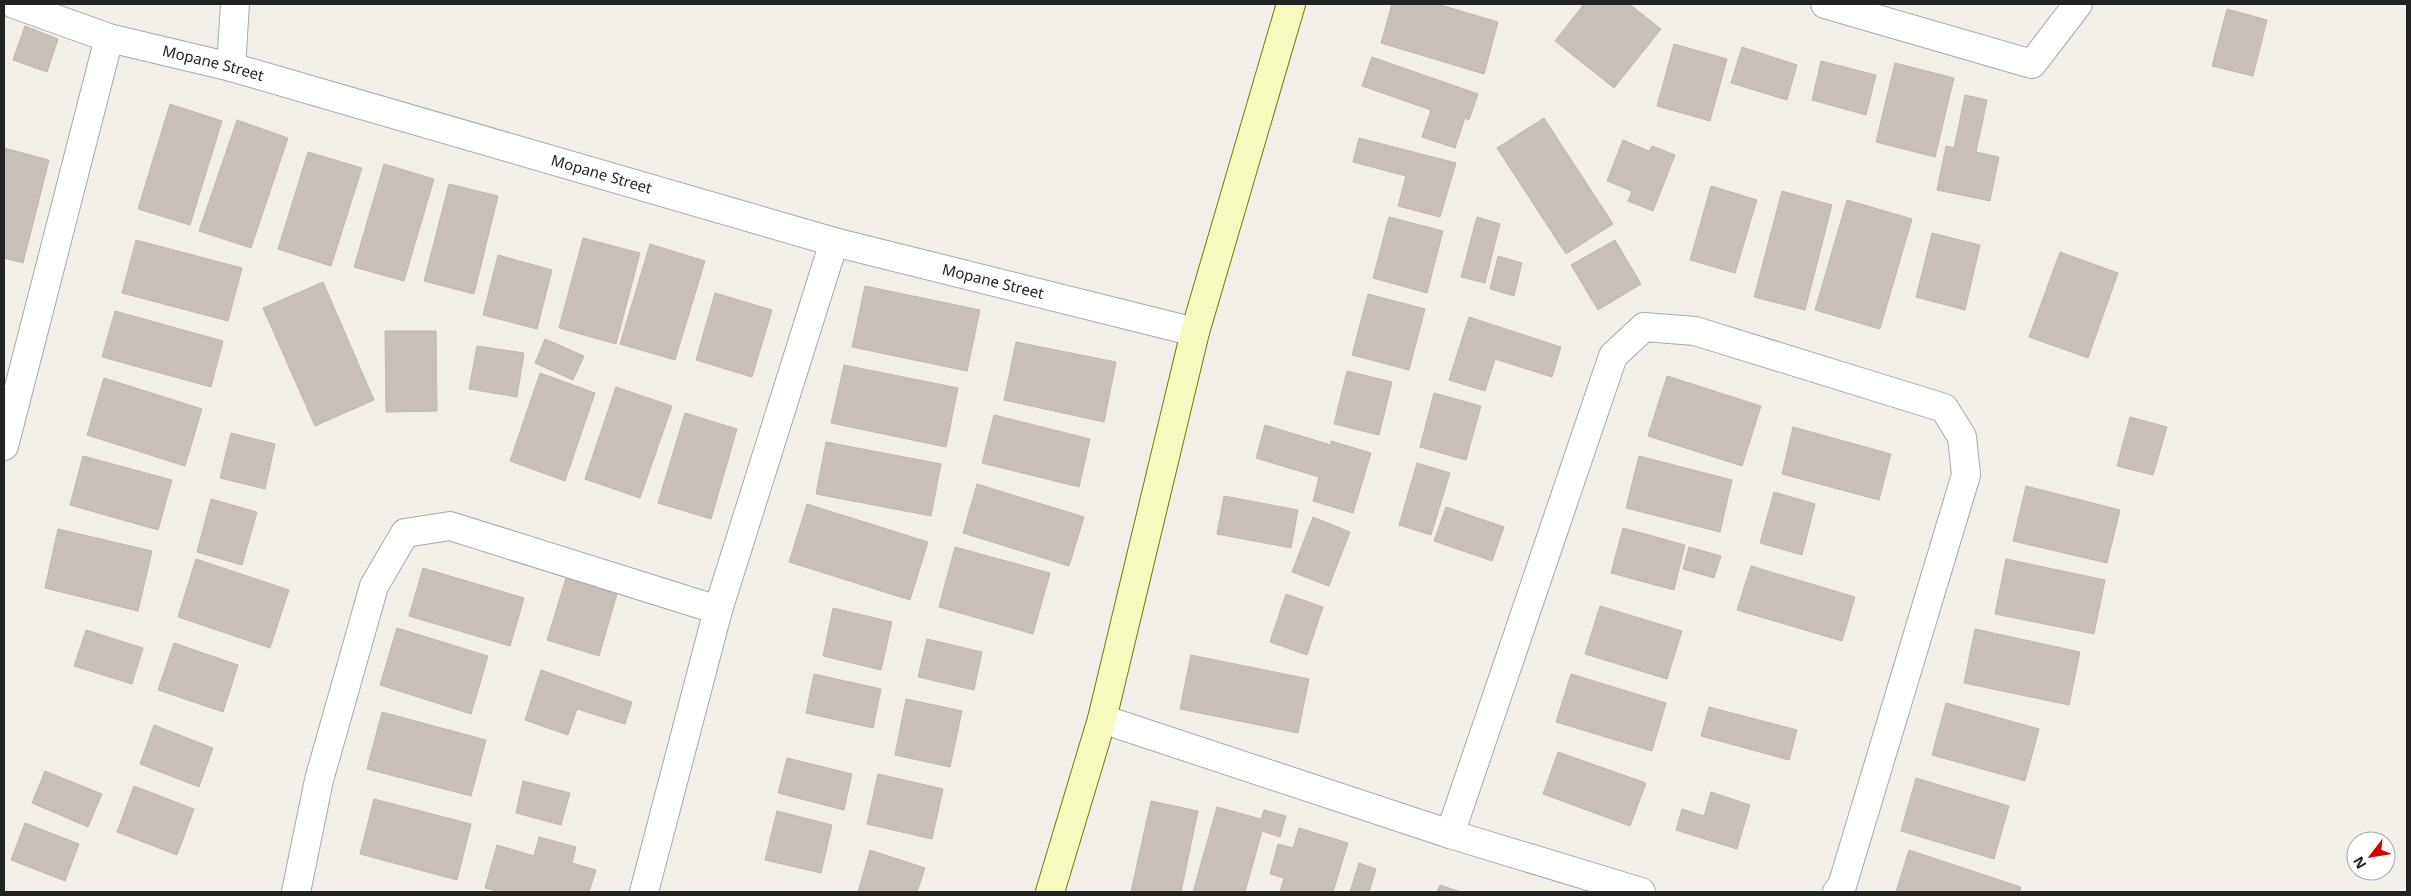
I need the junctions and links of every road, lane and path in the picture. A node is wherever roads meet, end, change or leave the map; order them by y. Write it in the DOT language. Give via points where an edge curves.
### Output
graph roads {
  1 [pos="14,4"];
  2 [pos="235,4"];
  3 [pos="1291,4"];
  4 [pos="1825,4"];
  5 [pos="2078,4"];
  6 [pos="109,38"];
  7 [pos="231,67"];
  8 [pos="834,242"];
  9 [pos="1195,332"];
  10 [pos="4,446"];
  11 [pos="718,610"];
  12 [pos="1102,719"];
  13 [pos="1450,834"];
  14 [pos="296,892"];
  15 [pos="644,892"];
  16 [pos="1050,892"];
  17 [pos="1641,892"];
  18 [pos="1837,892"];
  1 -- 6 [label="street, Mopane Street"];
  2 -- 7 [label="street"];
  3 -- 9 [label="street"];
  4 -- 5 [label="street" via="2032,64"];
  6 -- 7 [label="street, Mopane Street"];
  6 -- 10 [label="street"];
  7 -- 8 [label="street, Mopane Street"];
  8 -- 9 [label="street, Mopane Street"];
  8 -- 11 [label="street"];
  9 -- 12 [label="street"];
  11 -- 14 [label="street" via="450,526 405,533 374,586 319,780"];
  11 -- 15 [label="street"];
  12 -- 13 [label="street"];
  12 -- 16 [label="street"];
  13 -- 17 [label="street"];
  13 -- 18 [label="street" via="1613,356 1644,327 1695,330 1944,408 1962,437 1966,475 1842,886"];
}
